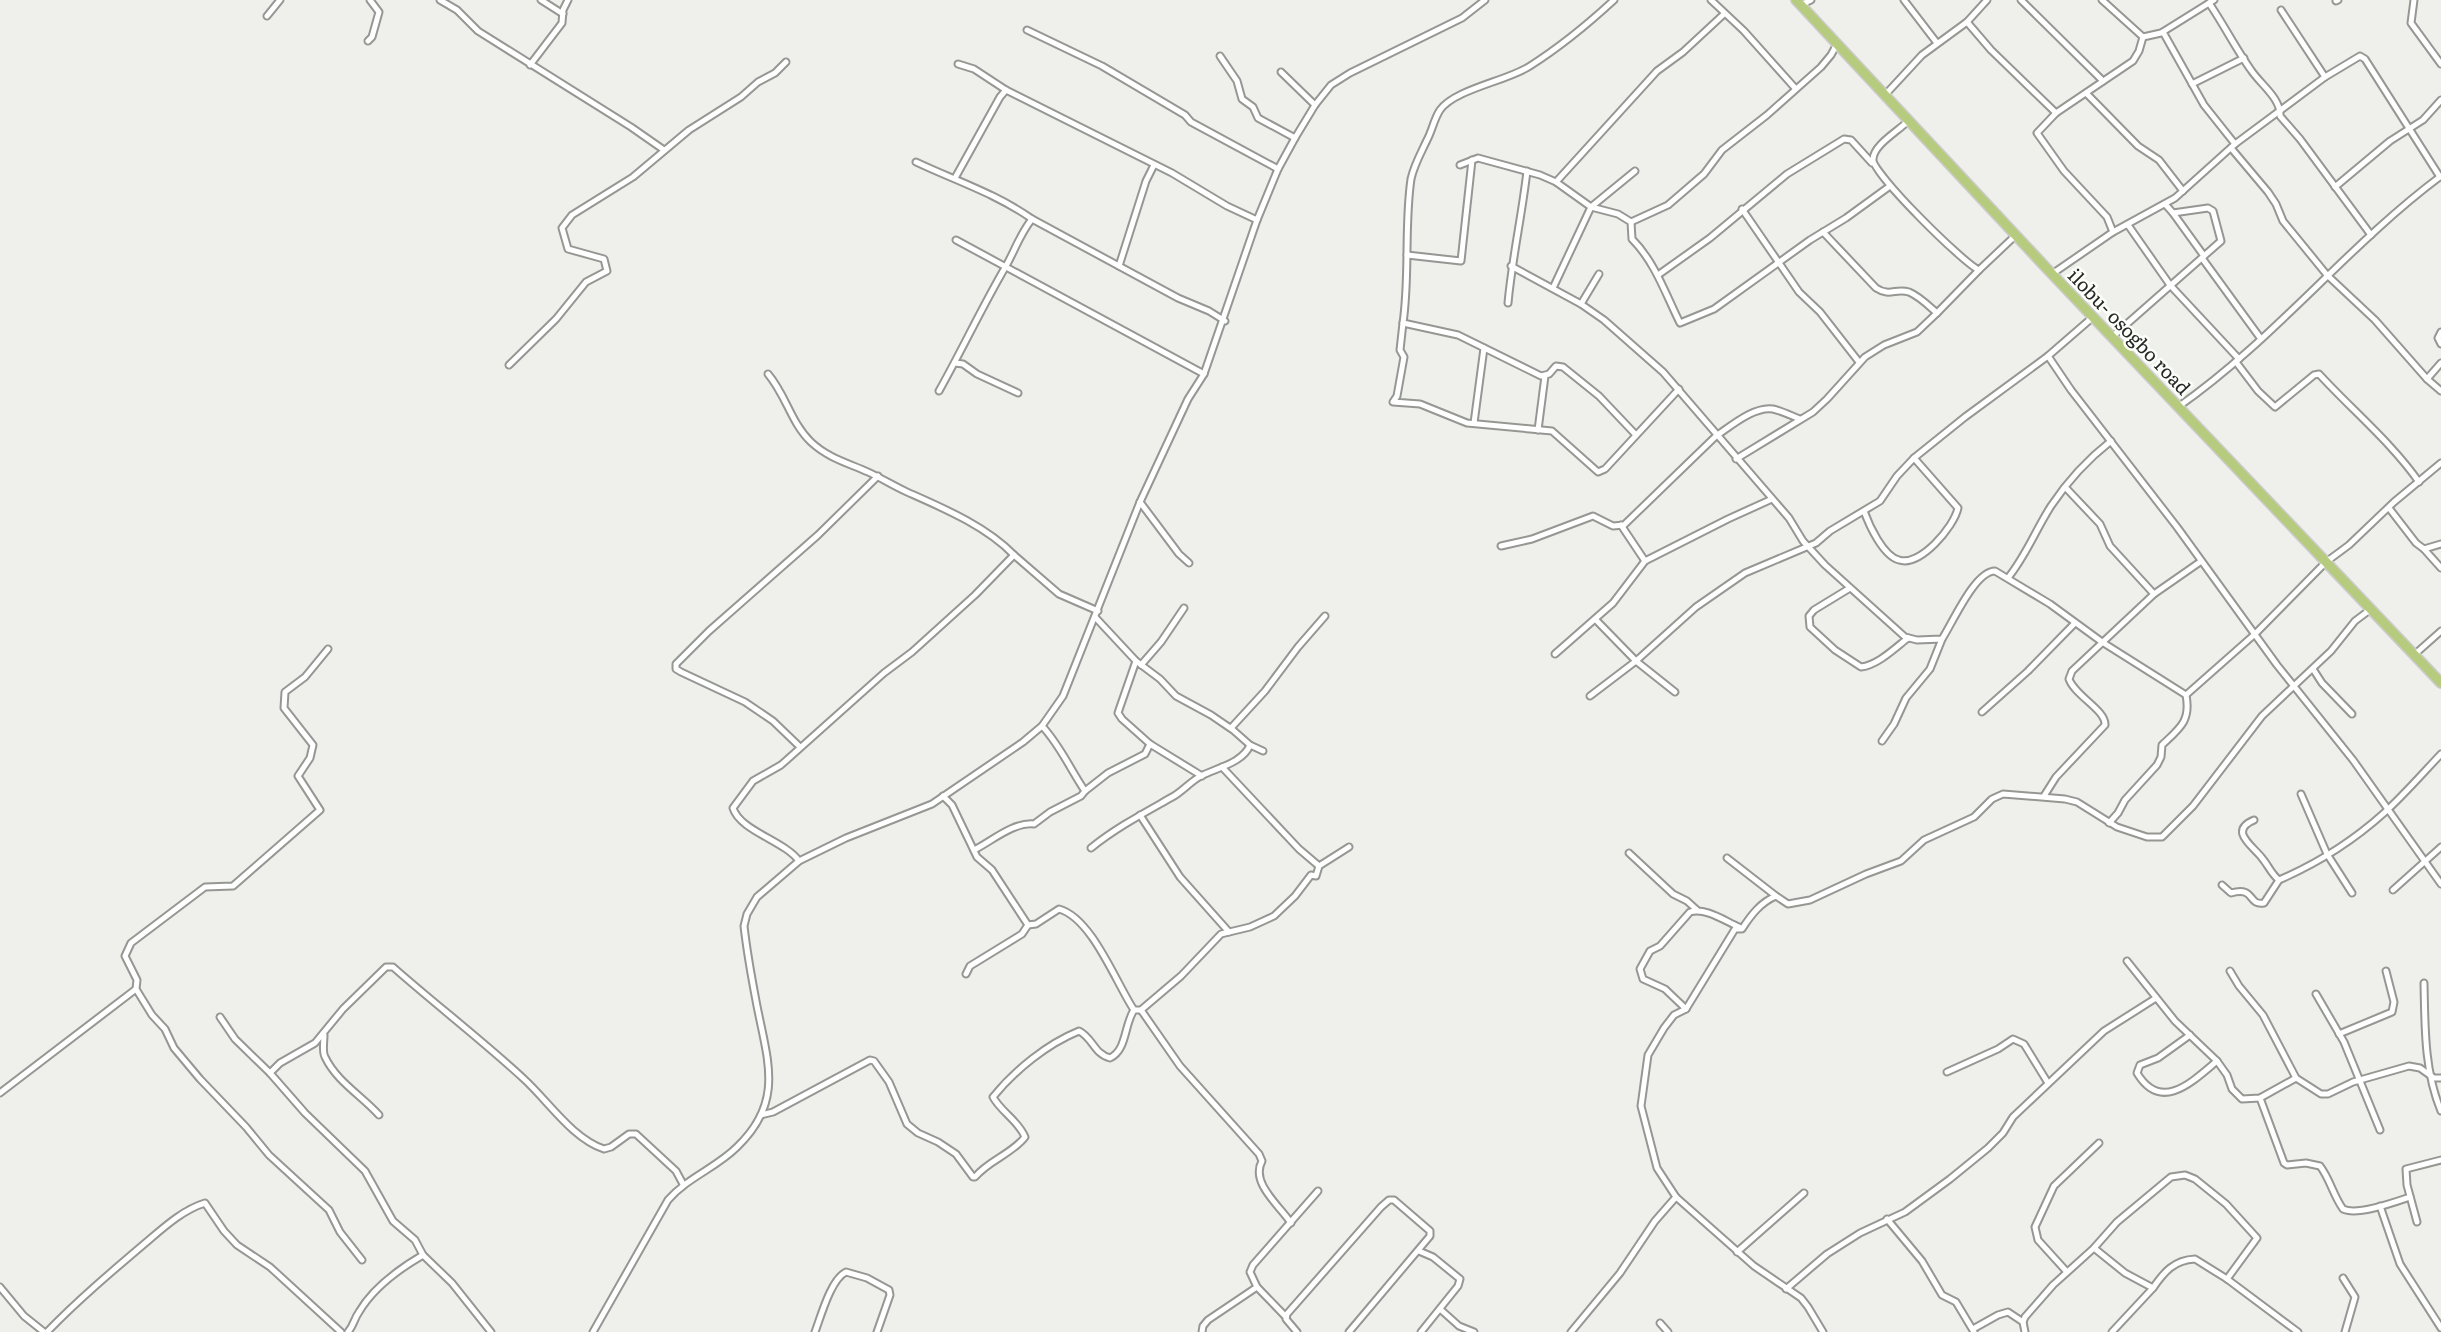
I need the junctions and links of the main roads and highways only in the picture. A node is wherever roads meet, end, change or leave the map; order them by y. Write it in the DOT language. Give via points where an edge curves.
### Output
graph roads {
  1 [pos="1799,3"];
  2 [pos="2441,683"];
  1 -- 2 [label="main road, ilobu- osogbo road"];
}
